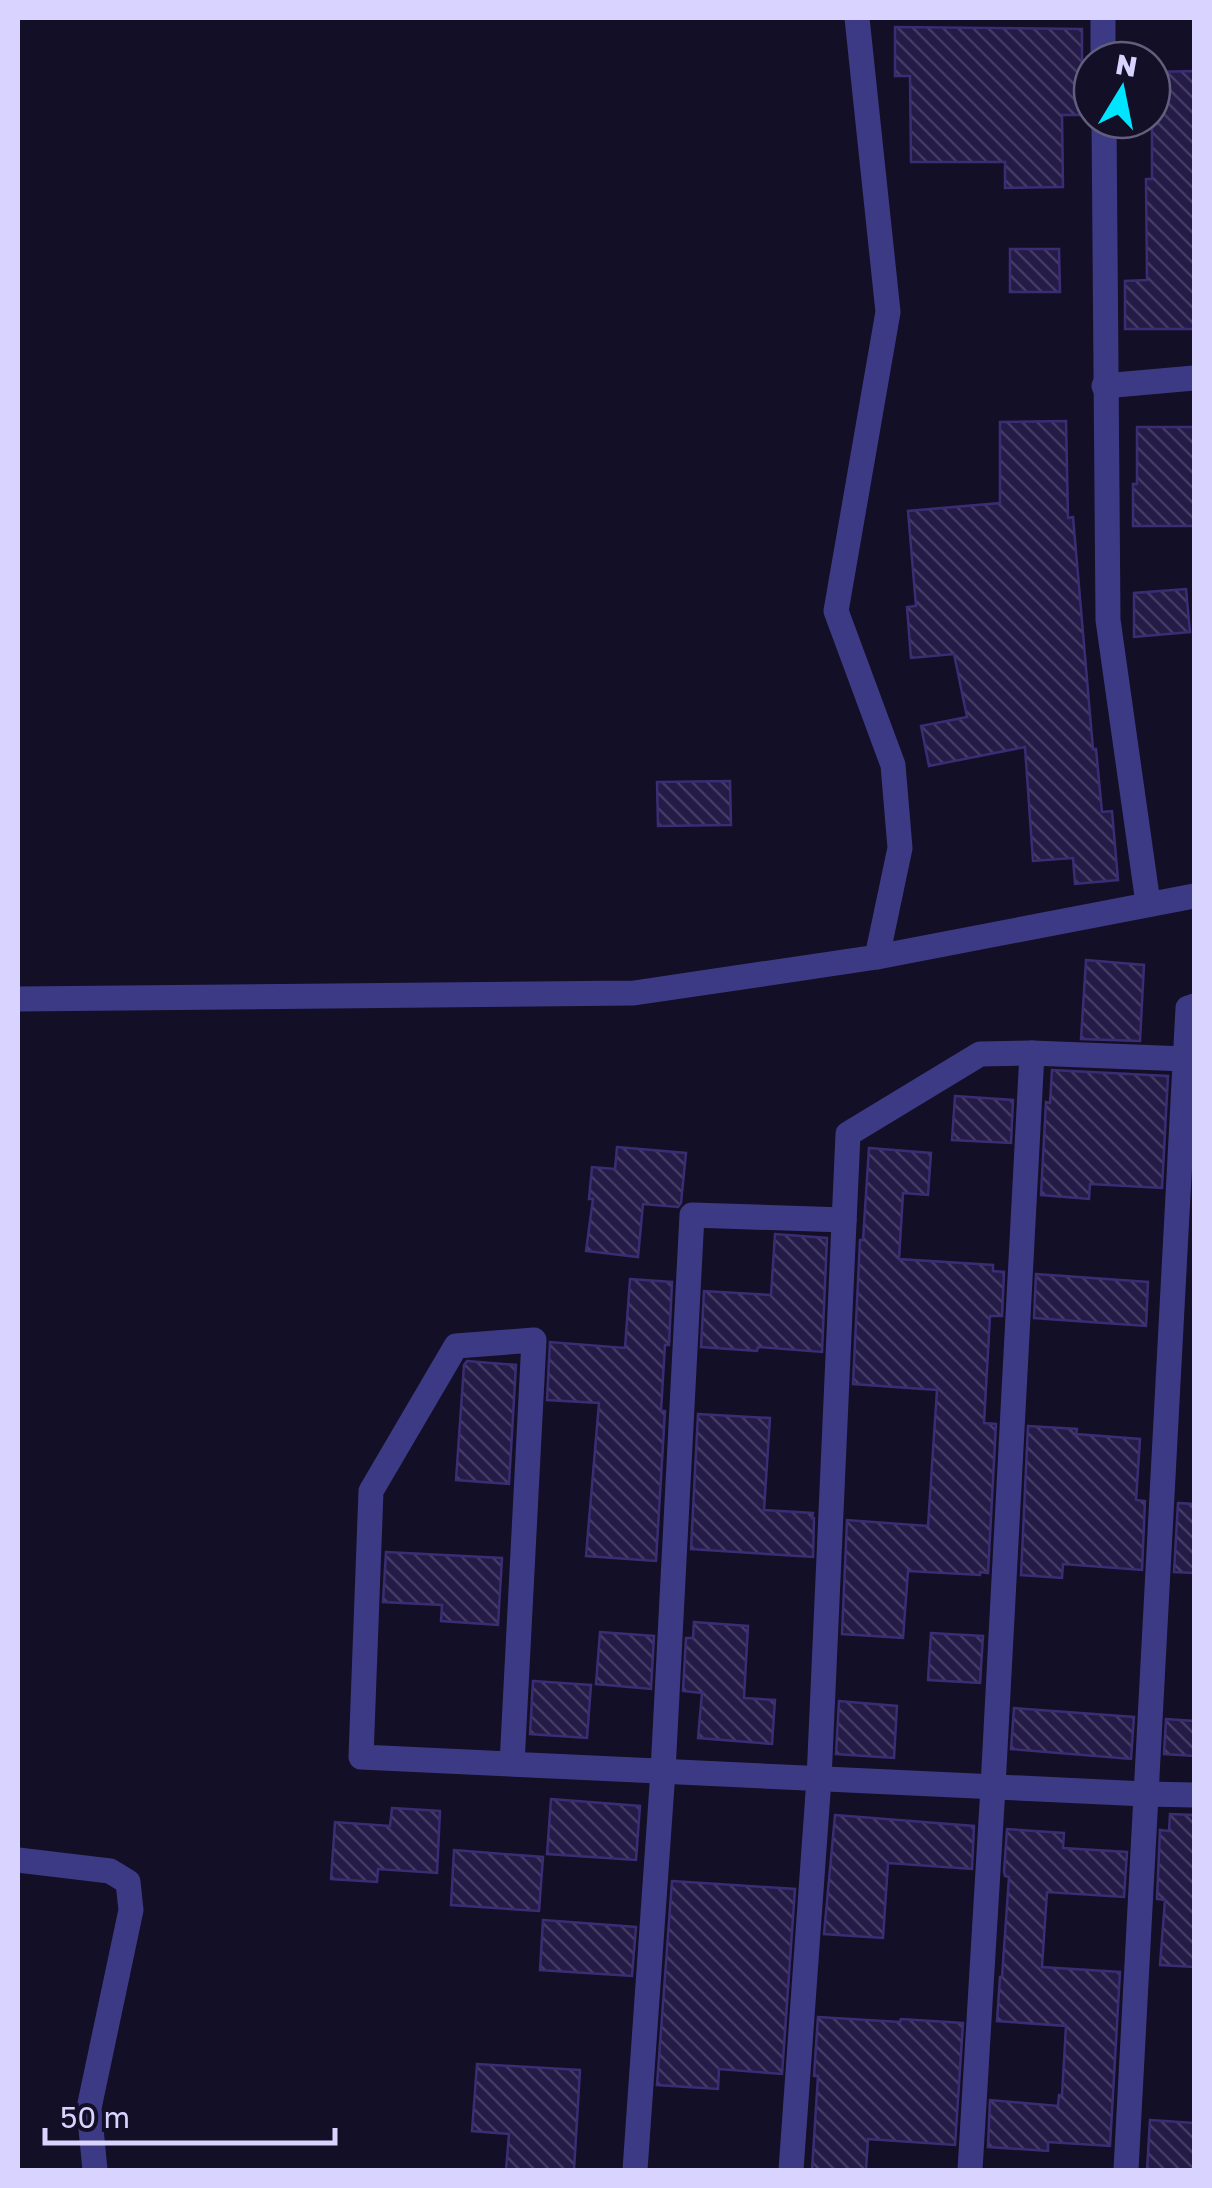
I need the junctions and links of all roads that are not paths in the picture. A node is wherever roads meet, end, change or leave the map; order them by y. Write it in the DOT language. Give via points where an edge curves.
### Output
graph roads {
  1 [pos="857,18"];
  2 [pos="1104,140"];
  3 [pos="1194,378"];
  4 [pos="1104,386"];
  5 [pos="1194,896"];
  6 [pos="1148,903"];
  7 [pos="877,957"];
  8 [pos="18,999"];
  9 [pos="1194,1006"];
  10 [pos="1032,1053"];
  11 [pos="1186,1060"];
  12 [pos="844,1220"];
  13 [pos="512,1764"];
  14 [pos="662,1771"];
  15 [pos="820,1778"];
  16 [pos="993,1787"];
  17 [pos="1146,1794"];
  18 [pos="1194,1794"];
  19 [pos="18,1860"];
  20 [pos="95,2170"];
  21 [pos="635,2170"];
  22 [pos="791,2170"];
  23 [pos="970,2170"];
  24 [pos="1126,2170"];
  1 -- 7 [label="street" via="888,312 836,611 893,764 900,848"];
  2 -- 4 [label="street"];
  3 -- 4 [label="street"];
  4 -- 6 [label="street" via="1108,620"];
  5 -- 6 [label="street"];
  6 -- 7 [label="street"];
  7 -- 8 [label="street" via="634,993"];
  9 -- 11 [label="street" via="1188,1008"];
  10 -- 11 [label="street"];
  10 -- 12 [label="street" via="980,1054 848,1134"];
  10 -- 16 [label="street"];
  11 -- 17 [label="street"];
  12 -- 14 [label="street" via="692,1215"];
  12 -- 15 [label="street"];
  13 -- 13 [label="street" via="361,1756 371,1492 456,1346 534,1340"];
  13 -- 14 [label="street"];
  14 -- 15 [label="street"];
  14 -- 21 [label="street"];
  15 -- 16 [label="street"];
  15 -- 22 [label="street"];
  16 -- 17 [label="street"];
  16 -- 23 [label="street"];
  17 -- 18 [label="street"];
  17 -- 24 [label="street"];
  19 -- 20 [label="street" via="110,1871 128,1882 130,1910 88,2108"];
}
